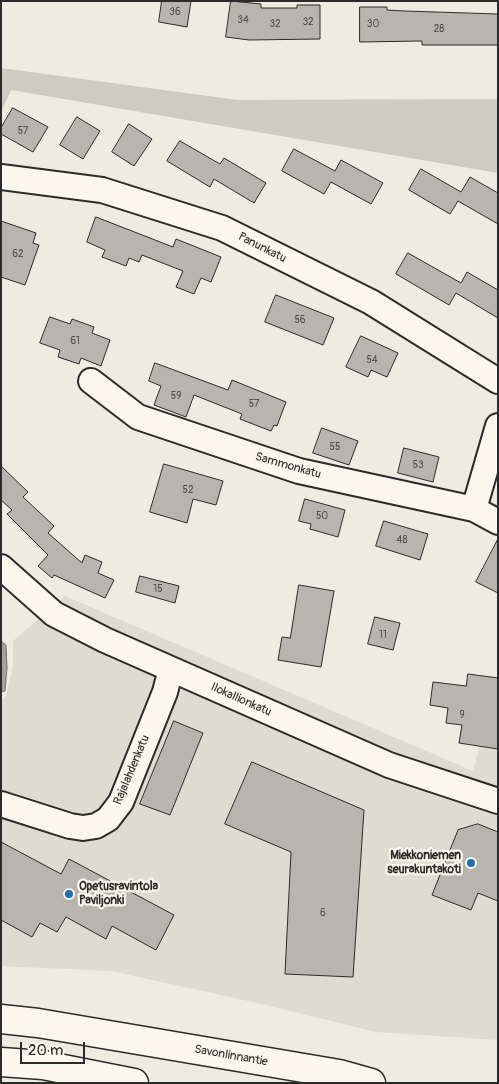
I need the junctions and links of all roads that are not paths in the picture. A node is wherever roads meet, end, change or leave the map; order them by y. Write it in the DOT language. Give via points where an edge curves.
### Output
graph roads {
  1 [pos="1,177"];
  2 [pos="91,381"];
  3 [pos="498,381"];
  4 [pos="498,426"];
  5 [pos="474,509"];
  6 [pos="498,522"];
  7 [pos="1,567"];
  8 [pos="171,669"];
  9 [pos="498,800"];
  10 [pos="1,804"];
  11 [pos="1,1019"];
  12 [pos="1,1062"];
  13 [pos="134,1083"];
  14 [pos="371,1083"];
  1 -- 3 [label="street, Panunkatu" via="102,190 222,228 370,302"];
  2 -- 5 [label="street, Sammonkatu" via="138,417 227,447 299,471"];
  4 -- 5 [label="street"];
  5 -- 6 [label="street, Sammonkatu"];
  7 -- 8 [label="street, Ilokallionkatu" via="54,614"];
  8 -- 9 [label="street, Ilokallionkatu" via="389,765"];
  8 -- 10 [label="street, Rajalahdenkatu" via="121,802 108,819 96,826 83,828"];
  11 -- 14 [label="highway, Savonlinnantie" via="320,1071"];
  12 -- 13 [label="highway" via="43,1065"];
}
